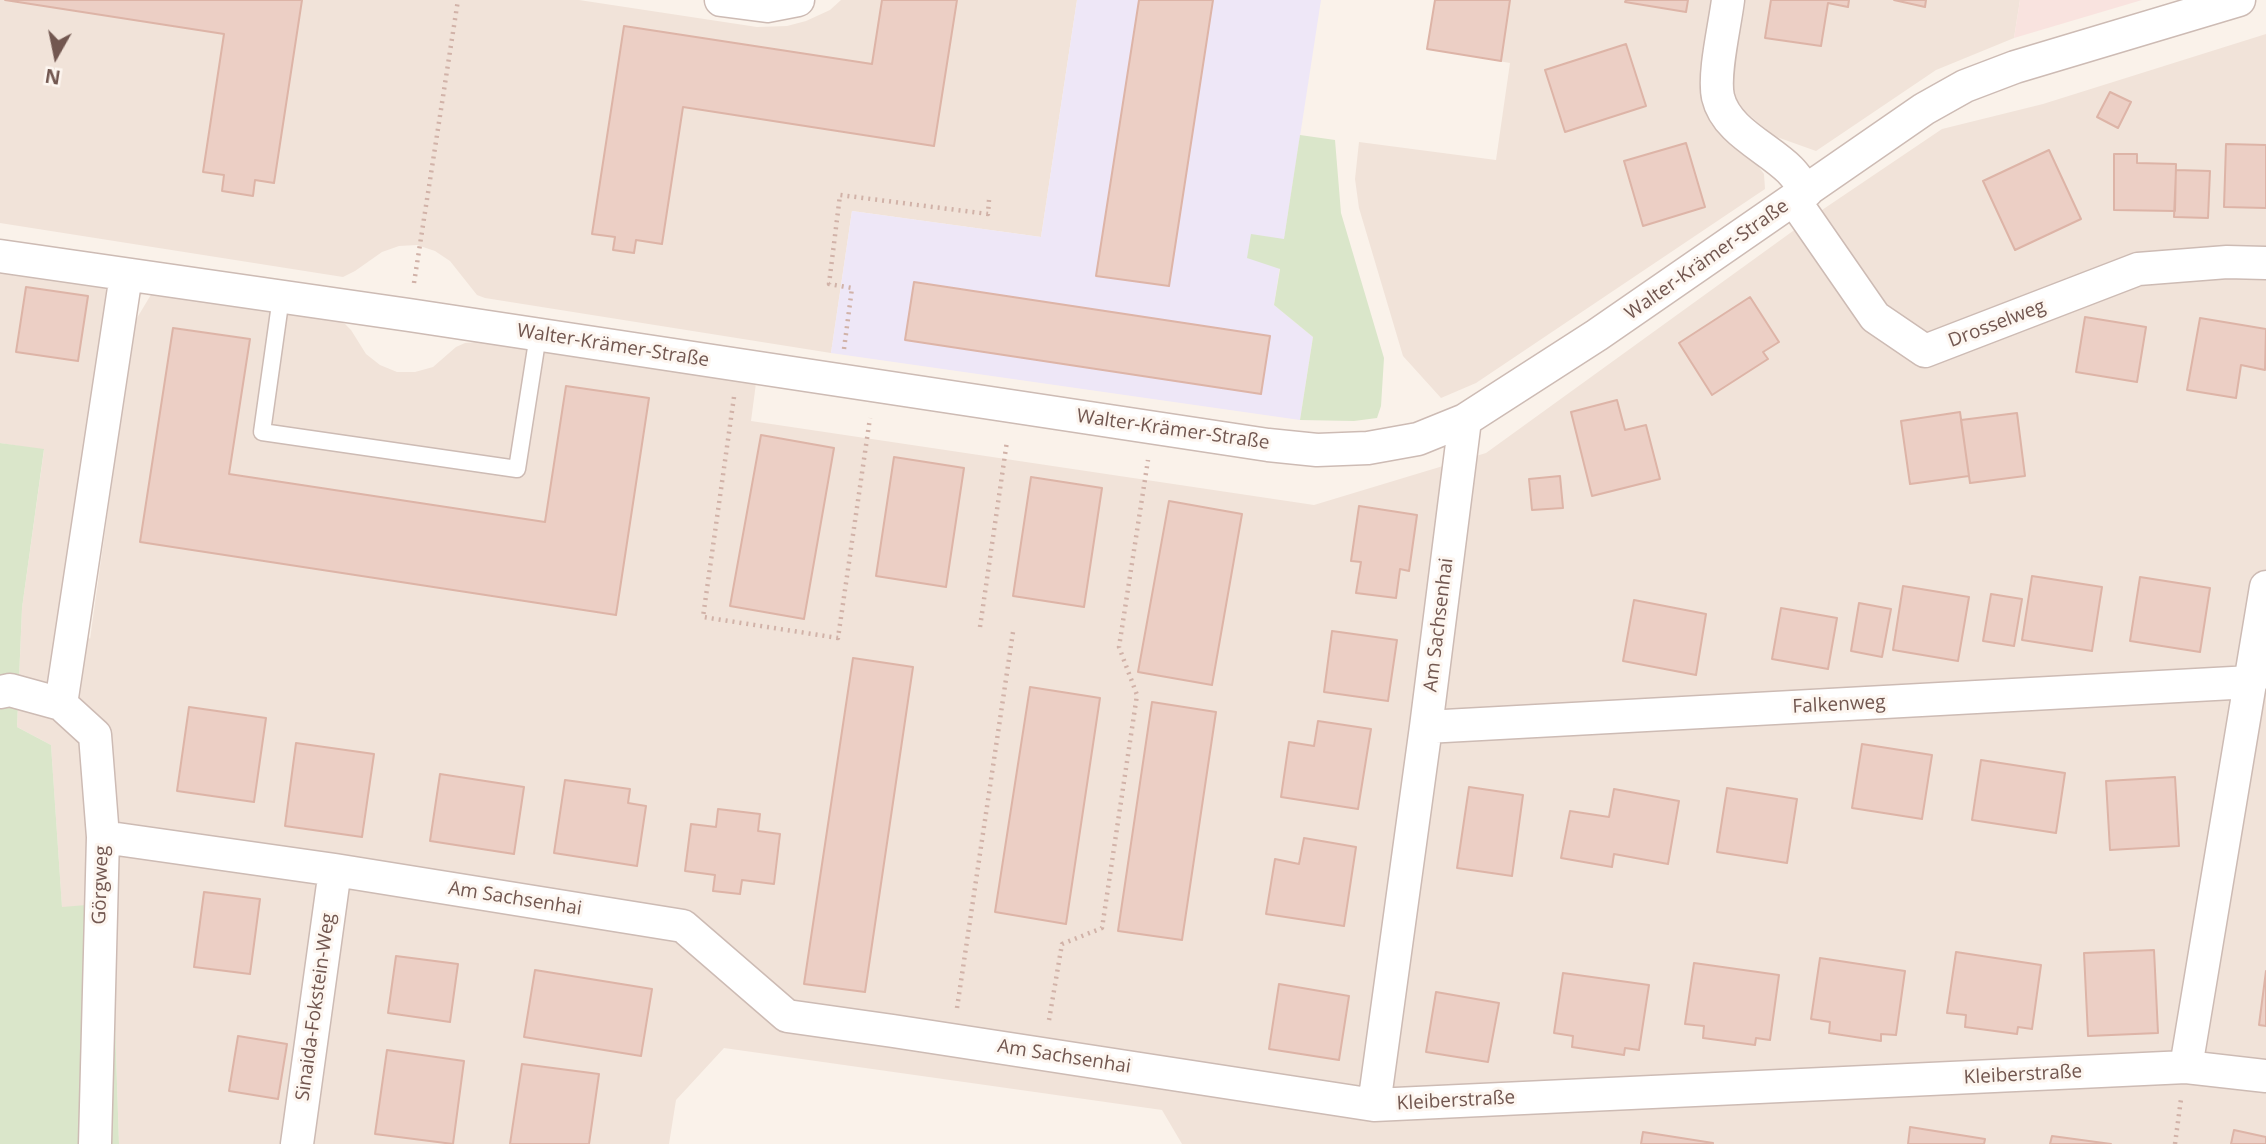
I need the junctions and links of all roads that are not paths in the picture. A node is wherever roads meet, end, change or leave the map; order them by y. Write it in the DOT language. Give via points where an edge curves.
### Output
graph roads {
  1 [pos="721,0"];
  2 [pos="798,0"];
  3 [pos="1728,0"];
  4 [pos="2239,0"];
  5 [pos="1801,195"];
  6 [pos="0,256"];
  7 [pos="2266,262"];
  8 [pos="126,275"];
  9 [pos="281,297"];
  10 [pos="538,335"];
  11 [pos="1465,420"];
  12 [pos="2266,587"];
  13 [pos="2251,682"];
  14 [pos="0,692"];
  15 [pos="61,704"];
  16 [pos="1426,727"];
  17 [pos="2253,749"];
  18 [pos="103,837"];
  19 [pos="335,870"];
  20 [pos="2186,1067"];
  21 [pos="2266,1076"];
  22 [pos="1374,1105"];
  23 [pos="94,1144"];
  24 [pos="297,1144"];
  1 -- 2 [label="street" via="767,6"];
  3 -- 5 [label="street" via="1717,79 1723,111 1790,170"];
  4 -- 5 [label="street, Walter-Krämer-Straße" via="1965,86 1924,109"];
  5 -- 7 [label="street, Drosselweg" via="1875,317 1925,351 2138,269"];
  5 -- 11 [label="street, Walter-Krämer-Straße"];
  6 -- 8 [label="street, Walter-Krämer-Straße"];
  8 -- 9 [label="street, Walter-Krämer-Straße"];
  8 -- 15 [label="street"];
  9 -- 10 [label="street, Walter-Krämer-Straße"];
  9 -- 10 [label="lane" via="262,432 517,469"];
  10 -- 11 [label="street, Walter-Krämer-Straße" via="1317,450 1368,448 1418,439"];
  11 -- 16 [label="street, Am Sachsenhai"];
  12 -- 13 [label="street"];
  13 -- 16 [label="street, Falkenweg"];
  13 -- 17 [label="street"];
  14 -- 15 [label="street, Görgweg" via="10,690"];
  15 -- 18 [label="street, Görgweg" via="95,735"];
  16 -- 22 [label="street, Am Sachsenhai"];
  17 -- 20 [label="street"];
  18 -- 19 [label="street, Am Sachsenhai"];
  18 -- 23 [label="street, Görgweg"];
  19 -- 22 [label="street, Am Sachsenhai" via="683,926 787,1016"];
  19 -- 24 [label="street, Sinaida-Fokstein-Weg"];
  20 -- 21 [label="street, Kleiberstraße"];
  20 -- 22 [label="street, Kleiberstraße"];
}
